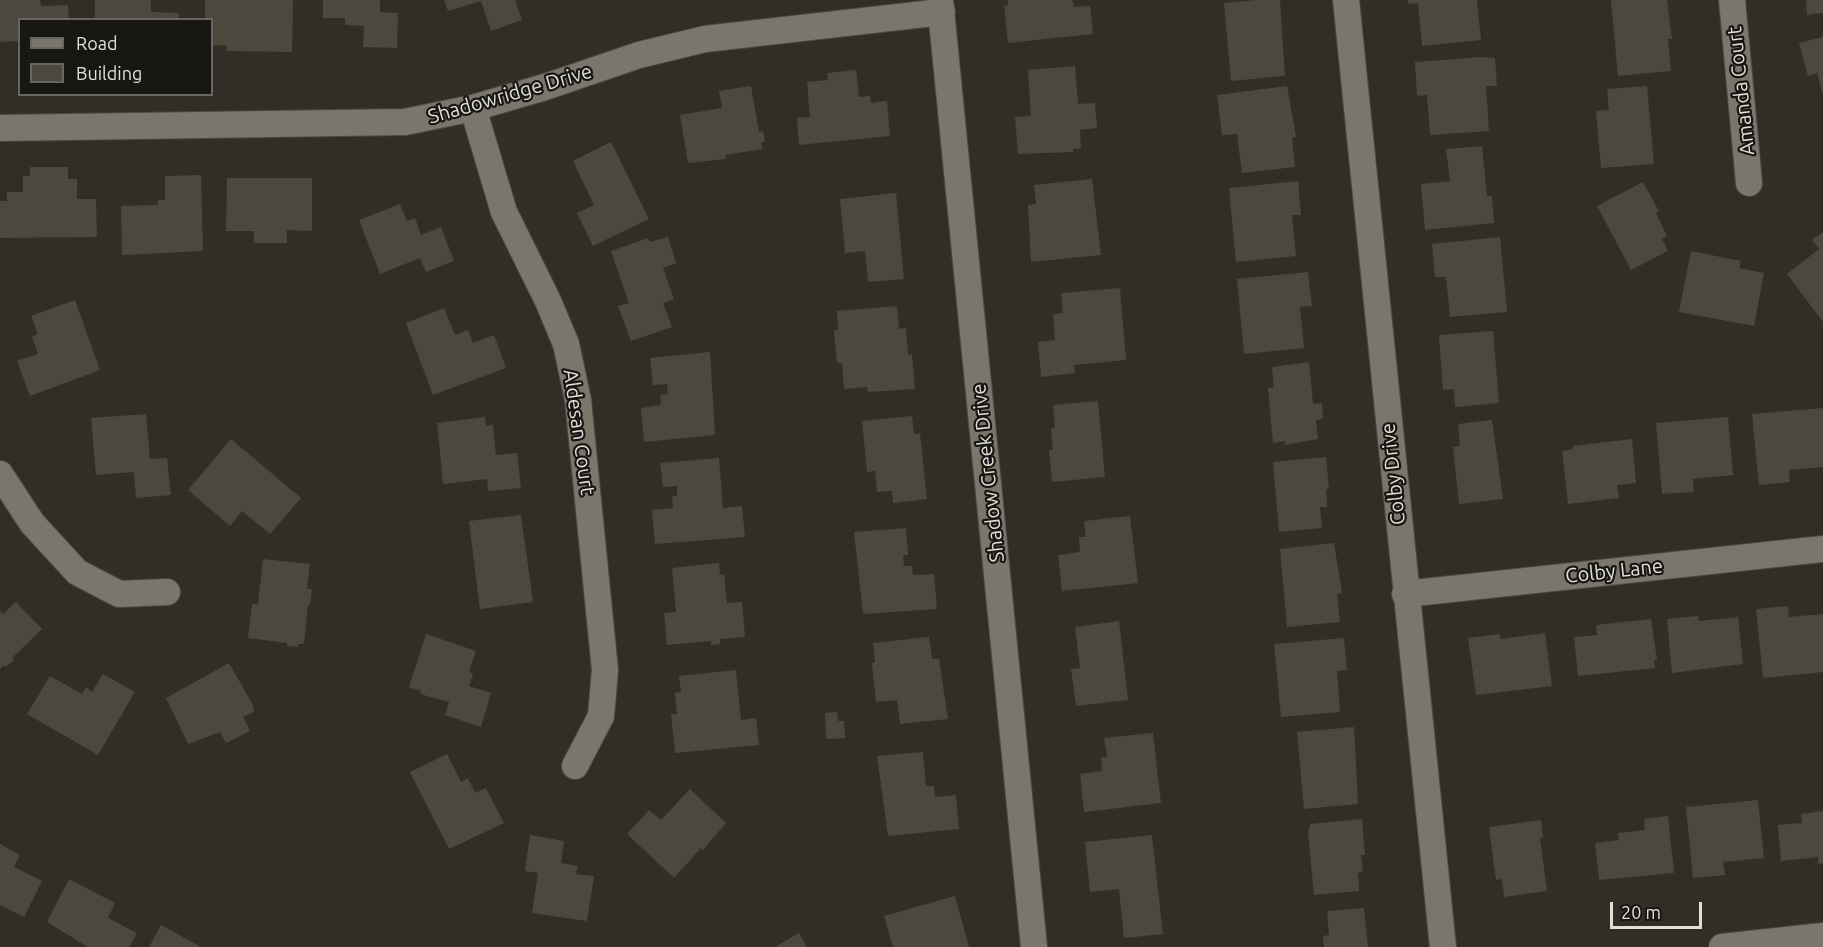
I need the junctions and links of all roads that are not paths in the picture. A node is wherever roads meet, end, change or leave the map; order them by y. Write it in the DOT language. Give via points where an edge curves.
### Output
graph roads {
  1 [pos="1346,0"];
  2 [pos="1732,0"];
  3 [pos="941,6"];
  4 [pos="474,108"];
  5 [pos="0,128"];
  6 [pos="1749,183"];
  7 [pos="0,474"];
  8 [pos="1823,549"];
  9 [pos="167,592"];
  10 [pos="1406,594"];
  11 [pos="575,766"];
  12 [pos="1823,936"];
  13 [pos="1034,947"];
  14 [pos="1443,947"];
  15 [pos="1722,947"];
  1 -- 10 [label="street, Colby Drive"];
  2 -- 6 [label="street, Amanda Court"];
  3 -- 4 [label="street, Shadowridge Drive" via="705,39 639,55"];
  3 -- 13 [label="street, Shadow Creek Drive"];
  4 -- 5 [label="street, Shadowridge Drive" via="405,122"];
  4 -- 11 [label="street, Aldesan Court" via="504,212 566,344 578,400 605,670 602,716"];
  7 -- 9 [label="street" via="32,524 77,572 118,594"];
  8 -- 10 [label="street, Colby Lane"];
  10 -- 14 [label="street, Colby Drive"];
  12 -- 15 [label="street"];
}
